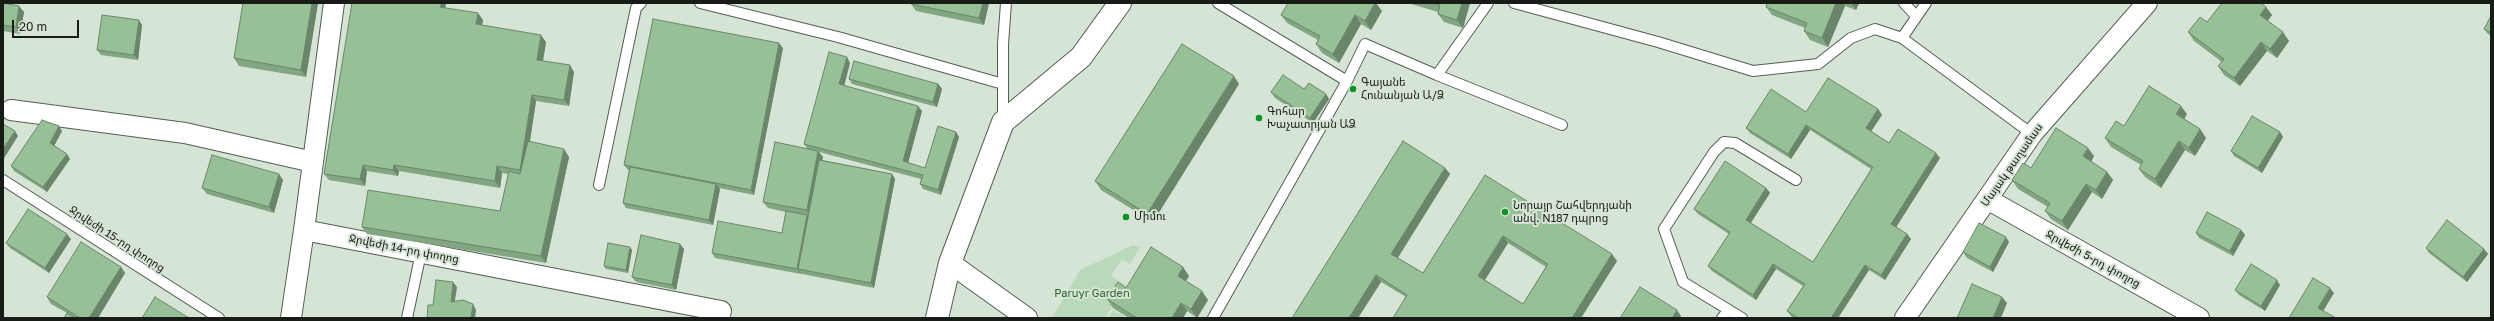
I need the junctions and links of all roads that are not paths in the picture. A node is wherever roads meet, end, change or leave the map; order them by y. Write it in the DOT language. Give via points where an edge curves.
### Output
graph roads {
  1 [pos="334,3"];
  2 [pos="641,3"];
  3 [pos="700,3"];
  4 [pos="1006,3"];
  5 [pos="1218,3"];
  6 [pos="1488,3"];
  7 [pos="1514,3"];
  8 [pos="1904,3"];
  9 [pos="1926,3"];
  10 [pos="2147,3"];
  11 [pos="1119,6"];
  12 [pos="1916,16"];
  13 [pos="1902,38"];
  14 [pos="1437,75"];
  15 [pos="1347,81"];
  16 [pos="1003,84"];
  17 [pos="11,110"];
  18 [pos="1003,122"];
  19 [pos="1562,125"];
  20 [pos="2032,134"];
  21 [pos="313,162"];
  22 [pos="3,180"];
  23 [pos="1796,180"];
  24 [pos="599,185"];
  25 [pos="1988,199"];
  26 [pos="304,230"];
  27 [pos="421,253"];
  28 [pos="950,263"];
  29 [pos="1726,314"];
  30 [pos="219,318"];
  31 [pos="291,318"];
  32 [pos="406,318"];
  33 [pos="719,318"];
  34 [pos="937,318"];
  35 [pos="1027,318"];
  36 [pos="1213,318"];
  37 [pos="1742,318"];
  38 [pos="1905,318"];
  39 [pos="2199,318"];
  1 -- 21 [label="street"];
  2 -- 24 [label="lane" via="636,8"];
  3 -- 16 [label="lane" via="838,37"];
  4 -- 16 [label="lane"];
  5 -- 15 [label="lane"];
  6 -- 14 [label="lane"];
  7 -- 13 [label="lane" via="1753,71 1818,64 1851,38 1875,29"];
  8 -- 12 [label="lane"];
  9 -- 12 [label="lane"];
  10 -- 20 [label="street, Մայակ թաղամաս"];
  11 -- 18 [label="street" via="1081,57"];
  12 -- 13 [label="lane"];
  13 -- 20 [label="lane"];
  14 -- 15 [label="lane" via="1365,44"];
  14 -- 19 [label="lane"];
  15 -- 36 [label="lane"];
  16 -- 18 [label="lane"];
  17 -- 21 [label="street" via="185,133"];
  18 -- 28 [label="street"];
  20 -- 25 [label="street, Մայակ թաղամաս"];
  21 -- 26 [label="street"];
  22 -- 30 [label="lane, Ջրվեժի 15-րդ փողոց"];
  23 -- 29 [label="lane" via="1735,143 1724,142 1714,152 1664,229 1683,282"];
  25 -- 38 [label="street, Մայակ թաղամաս"];
  25 -- 39 [label="street, Ջրվեժի 5-րդ փողոց"];
  26 -- 27 [label="street, Ջրվեժի 14-րդ փողոց"];
  26 -- 31 [label="street"];
  27 -- 32 [label="lane"];
  27 -- 33 [label="street, Ջրվեժի 14-րդ փողոց" via="721,311"];
  28 -- 34 [label="street"];
  28 -- 35 [label="street"];
  29 -- 37 [label="lane"];
}
